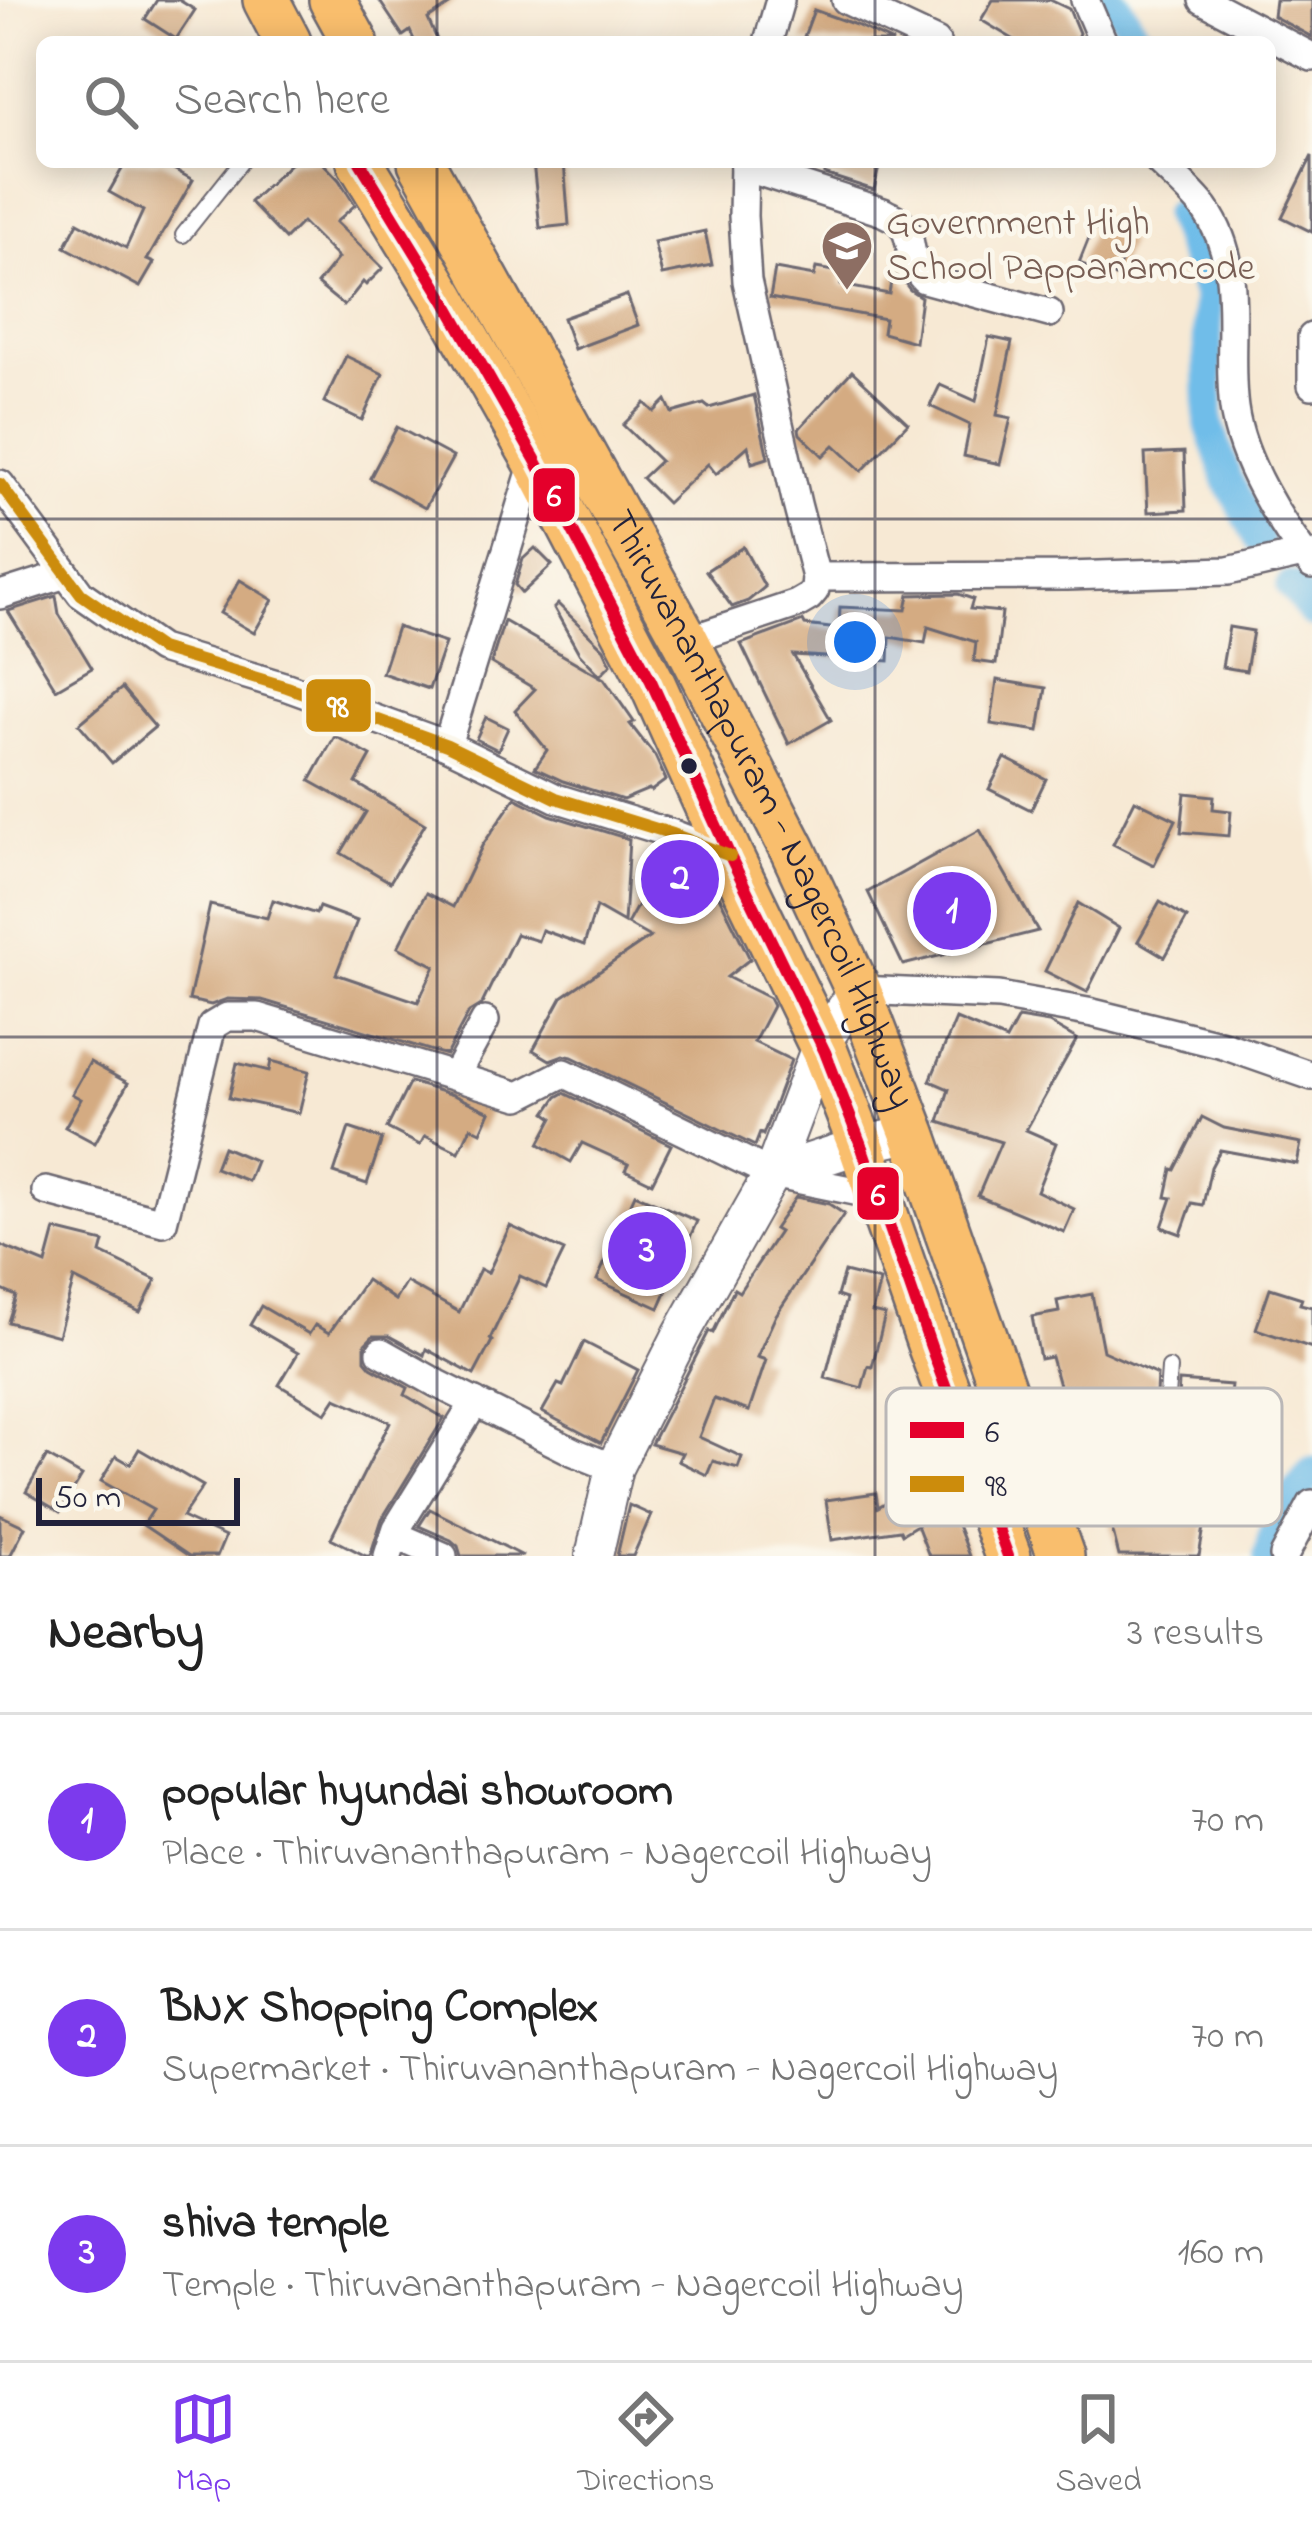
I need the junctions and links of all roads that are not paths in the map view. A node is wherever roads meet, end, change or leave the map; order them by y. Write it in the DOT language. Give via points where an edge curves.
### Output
graph roads {
  1 [pos="266,0"];
  2 [pos="332,0"];
  3 [pos="780,0"];
  4 [pos="846,0"];
  5 [pos="1085,0"];
  6 [pos="1203,0"];
  7 [pos="285,36"];
  8 [pos="352,36"];
  9 [pos="770,36"];
  10 [pos="923,36"];
  11 [pos="1100,36"];
  12 [pos="1272,36"];
  13 [pos="1276,38"];
  14 [pos="1312,57"];
  15 [pos="236,168"];
  16 [pos="364,168"];
  17 [pos="425,168"];
  18 [pos="744,168"];
  19 [pos="753,168"];
  20 [pos="1166,168"];
  21 [pos="183,235"];
  22 [pos="1049,314"];
  23 [pos="1312,337"];
  24 [pos="1312,385"];
  25 [pos="536,459"];
  26 [pos="0,484"];
  27 [pos="1310,552"];
  28 [pos="66,574"];
  29 [pos="816,577"];
  30 [pos="0,595"];
  31 [pos="686,641"];
  32 [pos="446,746"];
  33 [pos="730,856"];
  34 [pos="857,990"];
  35 [pos="485,1021"];
  36 [pos="821,1044"];
  37 [pos="455,1076"];
  38 [pos="1312,1076"];
  39 [pos="913,1133"];
  40 [pos="861,1145"];
  41 [pos="772,1174"];
  42 [pos="46,1191"];
  43 [pos="879,1196"];
  44 [pos="381,1352"];
  45 [pos="1169,1368"];
  46 [pos="946,1388"];
  47 [pos="1002,1388"];
  48 [pos="1168,1388"];
  49 [pos="475,1402"];
  50 [pos="614,1468"];
  51 [pos="1312,1504"];
  52 [pos="997,1526"];
  53 [pos="1050,1526"];
  54 [pos="392,1546"];
  55 [pos="442,1556"];
  56 [pos="594,1556"];
  57 [pos="1008,1556"];
  58 [pos="1061,1556"];
  59 [pos="1284,1556"];
  1 -- 7 [label="main road"];
  2 -- 8 [label="main road"];
  3 -- 9 [label="street"];
  4 -- 10 [label="street"];
  5 -- 11 [label="street"];
  6 -- 12 [label="street"];
  13 -- 14 [label="street"];
  15 -- 21 [label="lane"];
  16 -- 25 [label="main road, Thiruvananthapuram - Nagercoil Highway"];
  17 -- 31 [label="main road, Thiruvananthapuram - Nagercoil Highway"];
  18 -- 29 [label="street" via="747,281"];
  19 -- 22 [label="street" via="902,223 924,279"];
  20 -- 27 [label="street" via="1218,231 1230,266 1234,408 1245,453"];
  23 -- 24 [label="street"];
  25 -- 32 [label="street"];
  25 -- 33 [label="main road, Thiruvananthapuram - Nagercoil Highway"];
  26 -- 28 [label="street"];
  27 -- 29 [label="street" via="1228,571"];
  28 -- 30 [label="street"];
  28 -- 32 [label="street" via="81,594 160,649"];
  29 -- 31 [label="street" via="815,590 797,604"];
  31 -- 34 [label="main road, Thiruvananthapuram - Nagercoil Highway"];
  32 -- 33 [label="street" via="556,798"];
  33 -- 36 [label="main road, Thiruvananthapuram - Nagercoil Highway"];
  34 -- 36 [label="street"];
  34 -- 38 [label="street" via="999,996 1093,1013"];
  34 -- 39 [label="main road, Thiruvananthapuram - Nagercoil Highway"];
  35 -- 37 [label="street"];
  36 -- 40 [label="main road, Thiruvananthapuram - Nagercoil Highway"];
  36 -- 41 [label="street"];
  37 -- 41 [label="street" via="519,1096 564,1073"];
  37 -- 42 [label="street" via="257,1017 227,1017 212,1026 163,1222"];
  39 -- 40 [label="street"];
  39 -- 47 [label="main road, Thiruvananthapuram - Nagercoil Highway"];
  40 -- 41 [label="street"];
  40 -- 43 [label="main road, Thiruvananthapuram - Nagercoil Highway"];
  41 -- 43 [label="street"];
  41 -- 50 [label="street"];
  43 -- 46 [label="main road, Thiruvananthapuram - Nagercoil Highway"];
  44 -- 49 [label="street"];
  45 -- 48 [label="lane"];
  49 -- 50 [label="street"];
  49 -- 54 [label="street"];
  50 -- 56 [label="street"];
  51 -- 59 [label="street"];
  52 -- 57 [label="main road, Thiruvananthapuram - Nagercoil Highway"];
  53 -- 58 [label="main road, Thiruvananthapuram - Nagercoil Highway"];
  54 -- 55 [label="street"];
}
